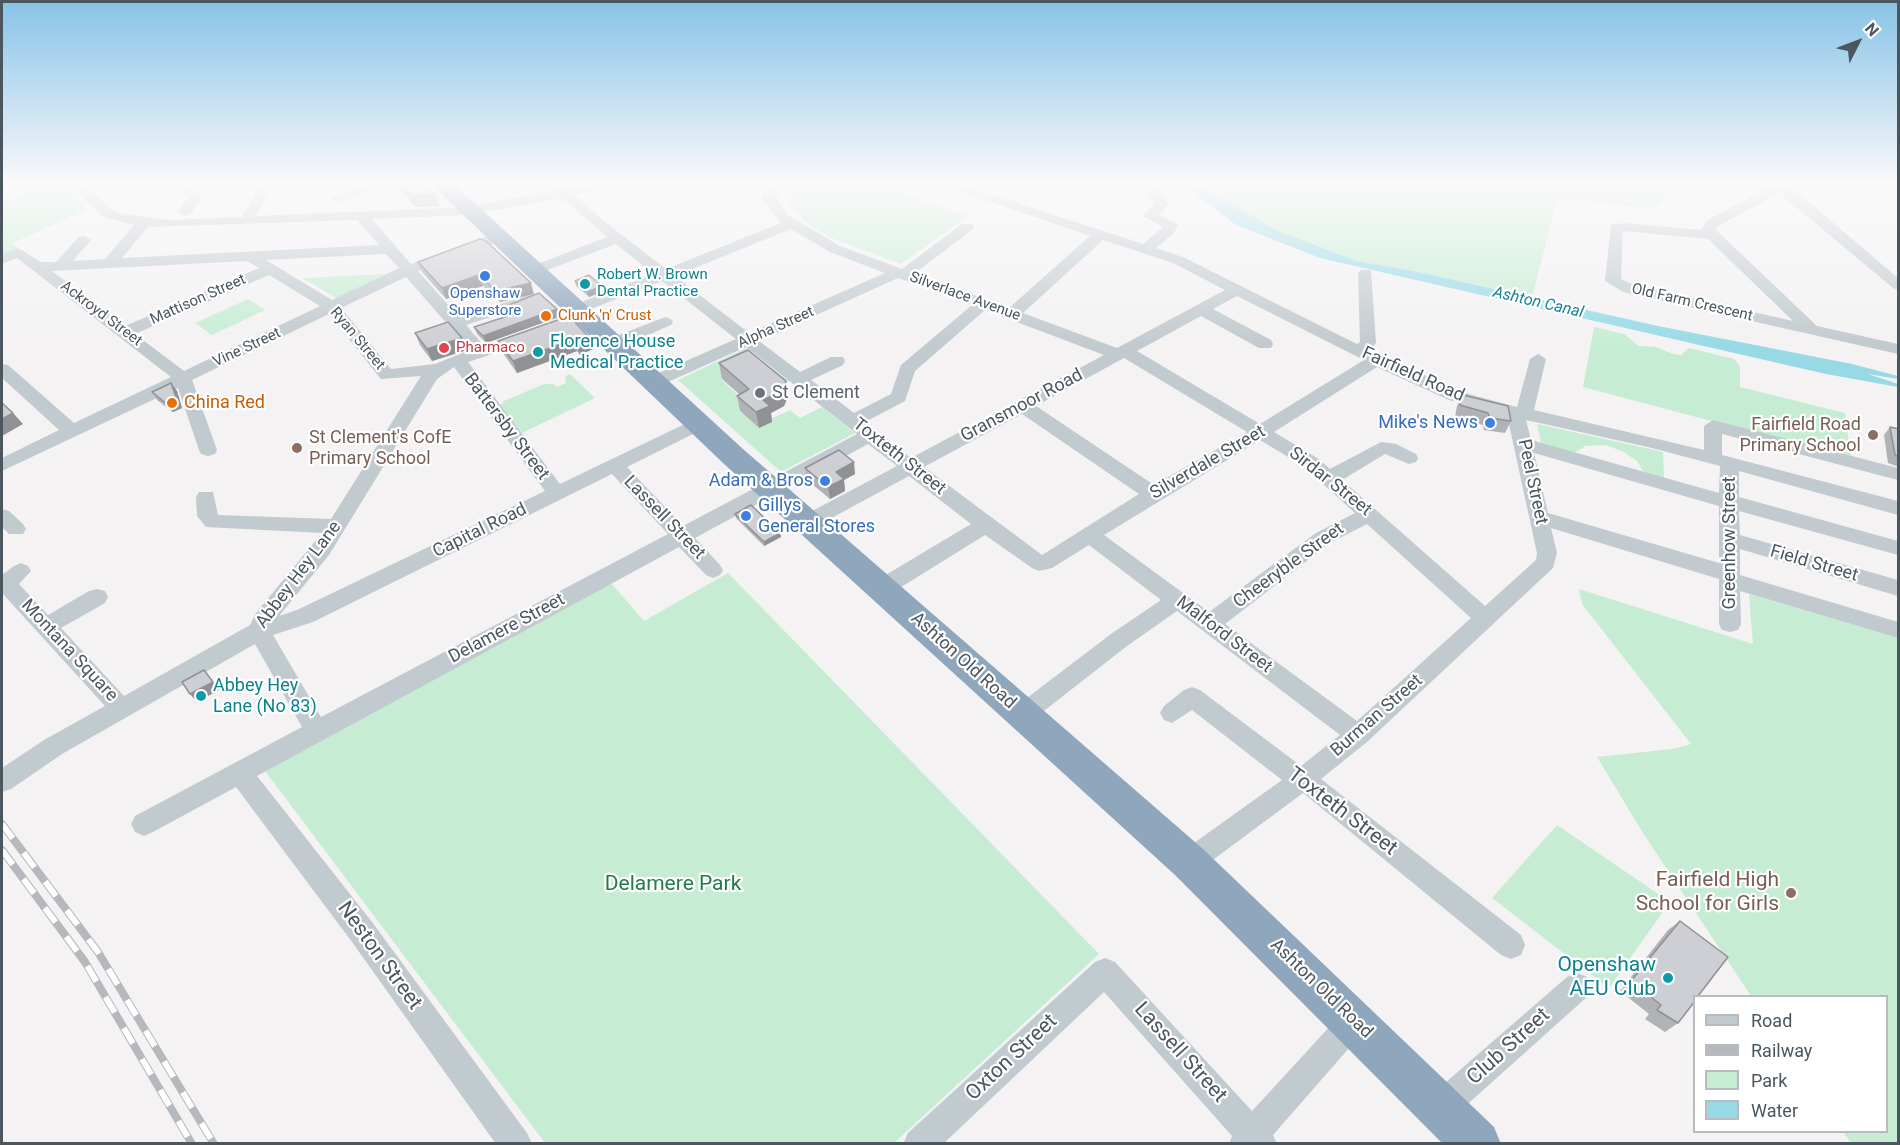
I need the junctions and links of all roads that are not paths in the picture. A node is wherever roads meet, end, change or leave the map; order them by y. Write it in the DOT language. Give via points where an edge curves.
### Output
graph roads {
  1 [pos="130,238"];
  2 [pos="379,238"];
  3 [pos="495,238"];
  4 [pos="496,238"];
  5 [pos="618,238"];
  6 [pos="619,238"];
  7 [pos="755,238"];
  8 [pos="816,238"];
  9 [pos="951,238"];
  10 [pos="1096,238"];
  11 [pos="1114,238"];
  12 [pos="1159,238"];
  13 [pos="1615,238"];
  14 [pos="1717,238"];
  15 [pos="1846,238"];
  16 [pos="84,240"];
  17 [pos="388,249"];
  18 [pos="1146,249"];
  19 [pos="253,258"];
  20 [pos="2,260"];
  21 [pos="108,264"];
  22 [pos="60,266"];
  23 [pos="38,267"];
  24 [pos="270,269"];
  25 [pos="408,270"];
  26 [pos="532,271"];
  27 [pos="1366,273"];
  28 [pos="665,274"];
  29 [pos="901,274"];
  30 [pos="1895,278"];
  31 [pos="1237,290"];
  32 [pos="532,299"];
  33 [pos="983,304"];
  34 [pos="332,307"];
  35 [pos="1202,310"];
  36 [pos="579,313"];
  37 [pos="1011,315"];
  38 [pos="665,322"];
  39 [pos="456,323"];
  40 [pos="1811,329"];
  41 [pos="125,332"];
  42 [pos="749,340"];
  43 [pos="612,344"];
  44 [pos="1265,344"];
  45 [pos="1899,349"];
  46 [pos="481,352"];
  47 [pos="1122,353"];
  48 [pos="1367,355"];
  49 [pos="1538,359"];
  50 [pos="457,360"];
  51 [pos="837,361"];
  52 [pos="2,369"];
  53 [pos="436,369"];
  54 [pos="183,378"];
  55 [pos="800,379"];
  56 [pos="653,382"];
  57 [pos="1022,405"];
  58 [pos="1520,413"];
  59 [pos="853,421"];
  60 [pos="699,424"];
  61 [pos="71,431"];
  62 [pos="1260,432"];
  63 [pos="870,435"];
  64 [pos="1524,444"];
  65 [pos="208,450"];
  66 [pos="1409,458"];
  67 [pos="1721,460"];
  68 [pos="2,465"];
  69 [pos="615,466"];
  70 [pos="911,466"];
  71 [pos="1899,474"];
  72 [pos="1330,478"];
  73 [pos="770,489"];
  74 [pos="557,494"];
  75 [pos="1153,494"];
  76 [pos="206,497"];
  77 [pos="1729,501"];
  78 [pos="1899,508"];
  79 [pos="1371,515"];
  80 [pos="1539,517"];
  81 [pos="808,522"];
  82 [pos="985,525"];
  83 [pos="337,526"];
  84 [pos="1090,535"];
  85 [pos="681,536"];
  86 [pos="1729,539"];
  87 [pos="1899,548"];
  88 [pos="1547,553"];
  89 [pos="1039,563"];
  90 [pos="713,570"];
  91 [pos="21,571"];
  92 [pos="1729,577"];
  93 [pos="882,588"];
  94 [pos="1899,588"];
  95 [pos="97,597"];
  96 [pos="1177,600"];
  97 [pos="1486,619"];
  98 [pos="1209,624"];
  99 [pos="1730,624"];
  100 [pos="47,626"];
  101 [pos="1899,630"];
  102 [pos="259,632"];
  103 [pos="122,709"];
  104 [pos="1172,713"];
  105 [pos="1023,714"];
  106 [pos="316,730"];
  107 [pos="1358,735"];
  108 [pos="239,771"];
  109 [pos="1303,779"];
  110 [pos="2,781"];
  111 [pos="144,824"];
  112 [pos="1189,862"];
  113 [pos="1511,945"];
  114 [pos="1105,972"];
  115 [pos="1576,987"];
  116 [pos="1353,1021"];
  117 [pos="1441,1107"];
  118 [pos="1253,1140"];
  119 [pos="516,1143"];
  120 [pos="919,1143"];
  121 [pos="1477,1143"];
  1 -- 21 [label="street"];
  2 -- 17 [label="street"];
  3 -- 25 [label="street, Vine Street"];
  4 -- 26 [label="highway, Ashton Old Road"];
  5 -- 26 [label="street"];
  6 -- 28 [label="street, Toxteth Street"];
  7 -- 28 [label="street, Abbey Hey Lane"];
  8 -- 29 [label="street, Silverlace Avenue"];
  9 -- 29 [label="street, Alpha Street"];
  10 -- 37 [label="street"];
  11 -- 18 [label="street, Fairfield Road"];
  12 -- 18 [label="street"];
  13 -- 40 [label="street, Old Farm Crescent" via="1613,281 1629,290"];
  14 -- 40 [label="street"];
  15 -- 30 [label="street"];
  16 -- 22 [label="street"];
  17 -- 19 [label="street"];
  17 -- 25 [label="street"];
  18 -- 31 [label="street, Fairfield Road"];
  19 -- 21 [label="street"];
  19 -- 24 [label="street, Ryan Street"];
  20 -- 23 [label="street, Ackroyd Street" via="18,252"];
  21 -- 22 [label="street"];
  22 -- 23 [label="street"];
  23 -- 41 [label="street, Ackroyd Street"];
  24 -- 34 [label="street, Ryan Street"];
  24 -- 41 [label="street, Mattison Street"];
  25 -- 34 [label="street, Vine Street"];
  25 -- 39 [label="street"];
  26 -- 36 [label="highway, Ashton Old Road"];
  27 -- 48 [label="street"];
  28 -- 36 [label="street, Abbey Hey Lane"];
  28 -- 42 [label="street, Toxteth Street"];
  29 -- 33 [label="street, Silverlace Avenue"];
  29 -- 42 [label="street, Alpha Street"];
  31 -- 35 [label="street, Gransmoor Road"];
  31 -- 48 [label="street, Fairfield Road"];
  32 -- 39 [label="street"];
  33 -- 37 [label="street, Silverlace Avenue"];
  33 -- 59 [label="street" via="907,369 899,397"];
  34 -- 53 [label="street, Ryan Street" via="387,375"];
  34 -- 54 [label="street, Vine Street"];
  35 -- 44 [label="street"];
  35 -- 47 [label="street, Gransmoor Road"];
  36 -- 43 [label="highway, Ashton Old Road"];
  36 -- 46 [label="street, Abbey Hey Lane" via="553,328"];
  37 -- 47 [label="street, Silverlace Avenue"];
  38 -- 43 [label="street"];
  39 -- 46 [label="street"];
  40 -- 45 [label="street"];
  41 -- 54 [label="street, Ackroyd Street"];
  42 -- 55 [label="street, Toxteth Street"];
  42 -- 56 [label="street, Alpha Street"];
  43 -- 56 [label="highway, Ashton Old Road"];
  46 -- 50 [label="street, Abbey Hey Lane"];
  47 -- 57 [label="street, Gransmoor Road"];
  47 -- 62 [label="street, Sirdar Street"];
  48 -- 58 [label="street, Fairfield Road" via="1455,396"];
  48 -- 62 [label="street, Silverdale Street"];
  49 -- 58 [label="street"];
  50 -- 53 [label="street, Abbey Hey Lane"];
  50 -- 74 [label="street, Battersby Street"];
  51 -- 55 [label="street"];
  52 -- 61 [label="street"];
  53 -- 83 [label="street, Abbey Hey Lane" via="420,388"];
  54 -- 61 [label="street, Vine Street"];
  54 -- 65 [label="street"];
  55 -- 59 [label="street, Toxteth Street"];
  56 -- 60 [label="highway, Ashton Old Road"];
  57 -- 70 [label="street, Gransmoor Road"];
  57 -- 75 [label="street"];
  58 -- 64 [label="street, Peel Street"];
  58 -- 67 [label="street, Fairfield Road"];
  59 -- 63 [label="street, Toxteth Street"];
  60 -- 69 [label="street, Capital Road"];
  60 -- 73 [label="highway, Ashton Old Road"];
  61 -- 68 [label="street, Vine Street"];
  62 -- 72 [label="street, Sirdar Street"];
  62 -- 75 [label="street, Silverdale Street"];
  63 -- 70 [label="street, Toxteth Street"];
  63 -- 73 [label="street, Delamere Street"];
  64 -- 77 [label="street"];
  64 -- 80 [label="street, Peel Street"];
  66 -- 72 [label="street" via="1381,447"];
  67 -- 71 [label="street, Greenhow Street" via="1713,426"];
  67 -- 77 [label="street, Greenhow Street"];
  67 -- 78 [label="street, Fairfield Road"];
  69 -- 74 [label="street, Capital Road"];
  69 -- 85 [label="street, Lassell Street"];
  70 -- 81 [label="street, Gransmoor Road"];
  70 -- 82 [label="street, Toxteth Street"];
  72 -- 79 [label="street, Sirdar Street"];
  73 -- 81 [label="highway, Ashton Old Road"];
  73 -- 85 [label="street, Delamere Street"];
  74 -- 102 [label="street, Capital Road" via="305,616"];
  75 -- 84 [label="street, Silverdale Street"];
  76 -- 83 [label="street" via="207,516 213,522"];
  77 -- 86 [label="street, Greenhow Street"];
  77 -- 87 [label="street"];
  79 -- 97 [label="street, Sirdar Street"];
  79 -- 98 [label="street, Cheeryble Street" via="1323,537"];
  80 -- 88 [label="street, Peel Street"];
  80 -- 92 [label="street"];
  81 -- 93 [label="highway, Ashton Old Road"];
  82 -- 89 [label="street, Toxteth Street"];
  82 -- 93 [label="street"];
  83 -- 102 [label="street, Abbey Hey Lane" via="298,581 264,619"];
  84 -- 89 [label="street, Silverdale Street"];
  84 -- 96 [label="street, Malford Street"];
  85 -- 90 [label="street, Lassell Street"];
  85 -- 106 [label="street, Delamere Street"];
  86 -- 92 [label="street, Greenhow Street"];
  86 -- 94 [label="street, Field Street"];
  88 -- 97 [label="street, Burman Street" via="1546,563"];
  91 -- 100 [label="street, Montana Square" via="5,583"];
  92 -- 99 [label="street, Greenhow Street"];
  92 -- 101 [label="street"];
  93 -- 105 [label="highway, Ashton Old Road"];
  95 -- 100 [label="street"];
  96 -- 98 [label="street, Malford Street"];
  96 -- 105 [label="street"];
  97 -- 107 [label="street, Burman Street"];
  98 -- 107 [label="street, Malford Street"];
  100 -- 103 [label="street, Montana Square"];
  102 -- 103 [label="street, Abbey Hey Lane"];
  102 -- 106 [label="street"];
  103 -- 110 [label="street, Abbey Hey Lane"];
  104 -- 109 [label="street, Toxteth Street" via="1192,696"];
  105 -- 112 [label="highway, Ashton Old Road"];
  106 -- 108 [label="street, Delamere Street"];
  107 -- 109 [label="street, Burman Street"];
  108 -- 111 [label="street, Delamere Street"];
  108 -- 119 [label="street, Neston Street"];
  109 -- 112 [label="street, Burman Street"];
  109 -- 113 [label="street, Toxteth Street"];
  112 -- 116 [label="highway, Ashton Old Road"];
  114 -- 118 [label="street, Lassell Street"];
  114 -- 120 [label="street, Oxton Street"];
  115 -- 117 [label="street, Club Street"];
  116 -- 117 [label="highway, Ashton Old Road"];
  116 -- 118 [label="street"];
  117 -- 121 [label="highway, Ashton Old Road"];
}
